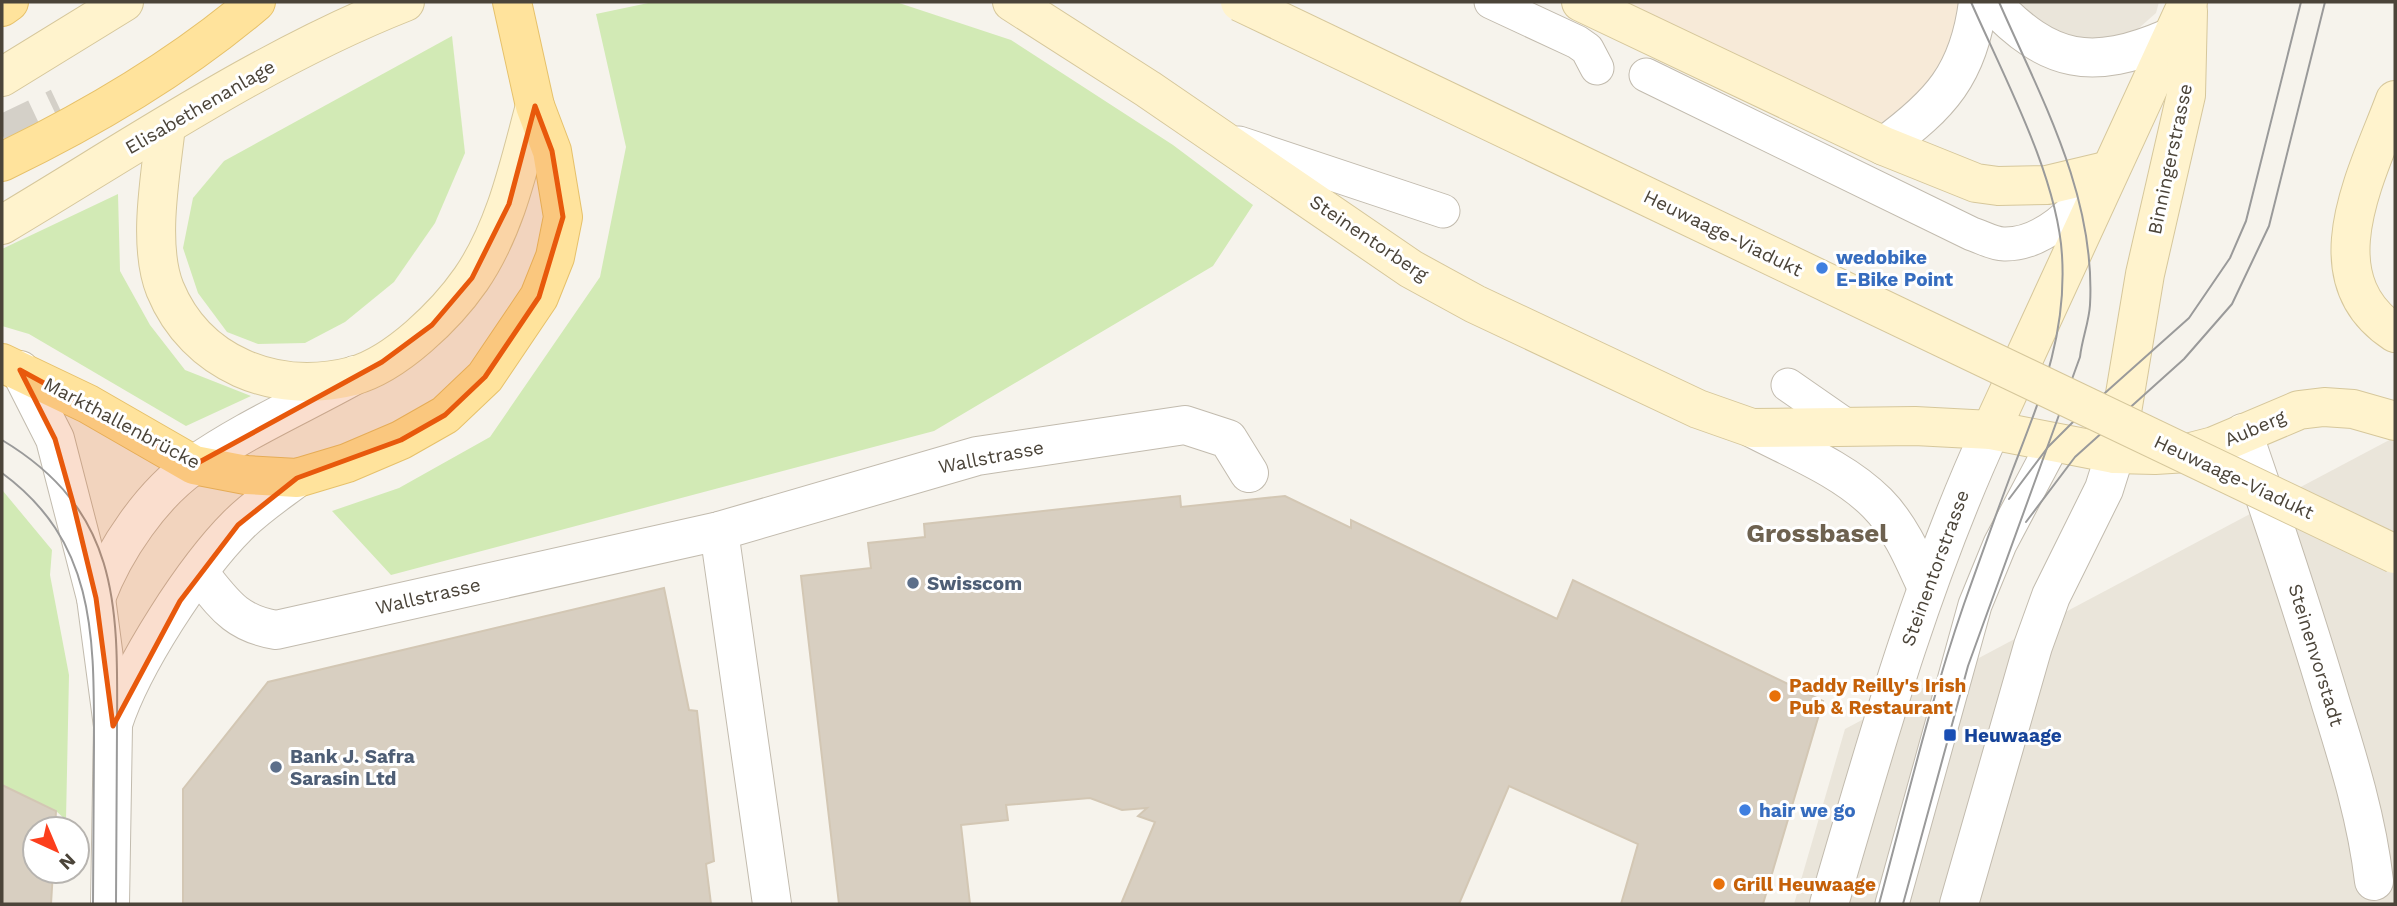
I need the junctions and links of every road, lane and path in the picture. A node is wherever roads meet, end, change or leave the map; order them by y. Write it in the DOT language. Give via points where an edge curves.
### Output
graph roads {
  1 [pos="9,2"];
  2 [pos="124,2"];
  3 [pos="235,2"];
  4 [pos="256,2"];
  5 [pos="405,2"];
  6 [pos="512,2"];
  7 [pos="1012,2"];
  8 [pos="1240,2"];
  9 [pos="1491,2"];
  10 [pos="1581,2"];
  11 [pos="1978,2"];
  12 [pos="1991,2"];
  13 [pos="2,7"];
  14 [pos="2169,38"];
  15 [pos="1597,68"];
  16 [pos="1646,75"];
  17 [pos="2,77"];
  18 [pos="2395,100"];
  19 [pos="535,106"];
  20 [pos="59,107"];
  21 [pos="166,125"];
  22 [pos="1217,136"];
  23 [pos="1884,146"];
  24 [pos="2,162"];
  25 [pos="2110,170"];
  26 [pos="1443,211"];
  27 [pos="2,225"];
  28 [pos="2077,246"];
  29 [pos="2395,333"];
  30 [pos="11,367"];
  31 [pos="355,376"];
  32 [pos="1788,385"];
  33 [pos="2395,421"];
  34 [pos="1847,426"];
  35 [pos="1752,428"];
  36 [pos="1991,430"];
  37 [pos="2243,433"];
  38 [pos="2054,442"];
  39 [pos="2115,454"];
  40 [pos="194,465"];
  41 [pos="1250,473"];
  42 [pos="297,478"];
  43 [pos="719,531"];
  44 [pos="2395,554"];
  45 [pos="199,573"];
  46 [pos="1926,586"];
  47 [pos="96,598"];
  48 [pos="113,726"];
  49 [pos="2374,881"];
  50 [pos="110,904"];
  51 [pos="772,904"];
  52 [pos="1829,904"];
  53 [pos="1892,904"];
  54 [pos="1959,904"];
  1 -- 13 [label="main road"];
  2 -- 17 [label="main road"];
  3 -- 20 [label="main road"];
  4 -- 24 [label="main road" via="217,36"];
  5 -- 21 [label="main road, Elisabethenanlage" via="342,27"];
  6 -- 19 [label="main road, Markthallenbrücke"];
  7 -- 22 [label="main road, Steinentorberg"];
  8 -- 44 [label="main road, Heuwaage-Viadukt, bridge"];
  9 -- 15 [label="lane" via="1577,42 1587,49"];
  10 -- 23 [label="main road"];
  11 -- 23 [label="street" via="1971,37 1945,93 1921,120"];
  12 -- 14 [label="street" via="2026,35 2068,55 2112,58"];
  14 -- 25 [label="main road, Binningerstrasse"];
  14 -- 39 [label="main road, Binningerstrasse" via="2188,2 2186,95 2145,274"];
  16 -- 25 [label="lane" via="2001,244 2017,243 2058,223 2081,205"];
  18 -- 29 [label="main road" via="2352,218 2352,275 2370,311"];
  19 -- 31 [label="main road" via="509,204 472,278 432,325"];
  19 -- 42 [label="main road, Markthallenbrücke" via="552,151 563,217 543,287 514,339 485,377 445,415 369,454"];
  21 -- 27 [label="main road, Elisabethenanlage"];
  21 -- 31 [label="main road" via="158,259 176,312 197,340 220,359 254,373 318,380"];
  22 -- 26 [label="lane"];
  22 -- 35 [label="main road, Steinentorberg" via="1411,269 1475,304 1698,409"];
  23 -- 25 [label="main road" via="1976,183 1998,186 2047,185"];
  25 -- 28 [label="main road, Binningerstrasse"];
  28 -- 36 [label="main road, Steinentorstrasse"];
  30 -- 40 [label="main road, Markthallenbrücke" via="88,404"];
  30 -- 47 [label="street" via="55,439"];
  31 -- 40 [label="street"];
  32 -- 34 [label="lane"];
  33 -- 37 [label="main road, Auberg" via="2353,409 2324,407 2299,410"];
  34 -- 35 [label="main road, Steinentorberg"];
  34 -- 36 [label="main road, Steinentorberg"];
  35 -- 46 [label="street, Steinentorberg" via="1830,469 1876,502 1910,550"];
  36 -- 38 [label="main road, Auberg"];
  36 -- 46 [label="street, Steinentorstrasse"];
  37 -- 39 [label="main road, Auberg" via="2187,453"];
  37 -- 49 [label="street, Steinenvorstadt" via="2294,580 2356,786"];
  38 -- 39 [label="main road, Auberg"];
  38 -- 53 [label="lane" via="2000,544 1975,605"];
  39 -- 54 [label="street" via="2104,489 2033,646"];
  40 -- 42 [label="main road, Markthallenbrücke"];
  40 -- 47 [label="street" via="146,513 107,572"];
  41 -- 43 [label="street, Wallstrasse" via="1228,439 1185,425 977,456"];
  42 -- 45 [label="street" via="238,525"];
  43 -- 45 [label="street, Wallstrasse" via="276,630 252,626 237,617"];
  43 -- 51 [label="street"];
  45 -- 48 [label="street" via="145,658"];
  46 -- 52 [label="street, Steinentorstrasse"];
  47 -- 48 [label="street"];
  48 -- 50 [label="street"];
}
